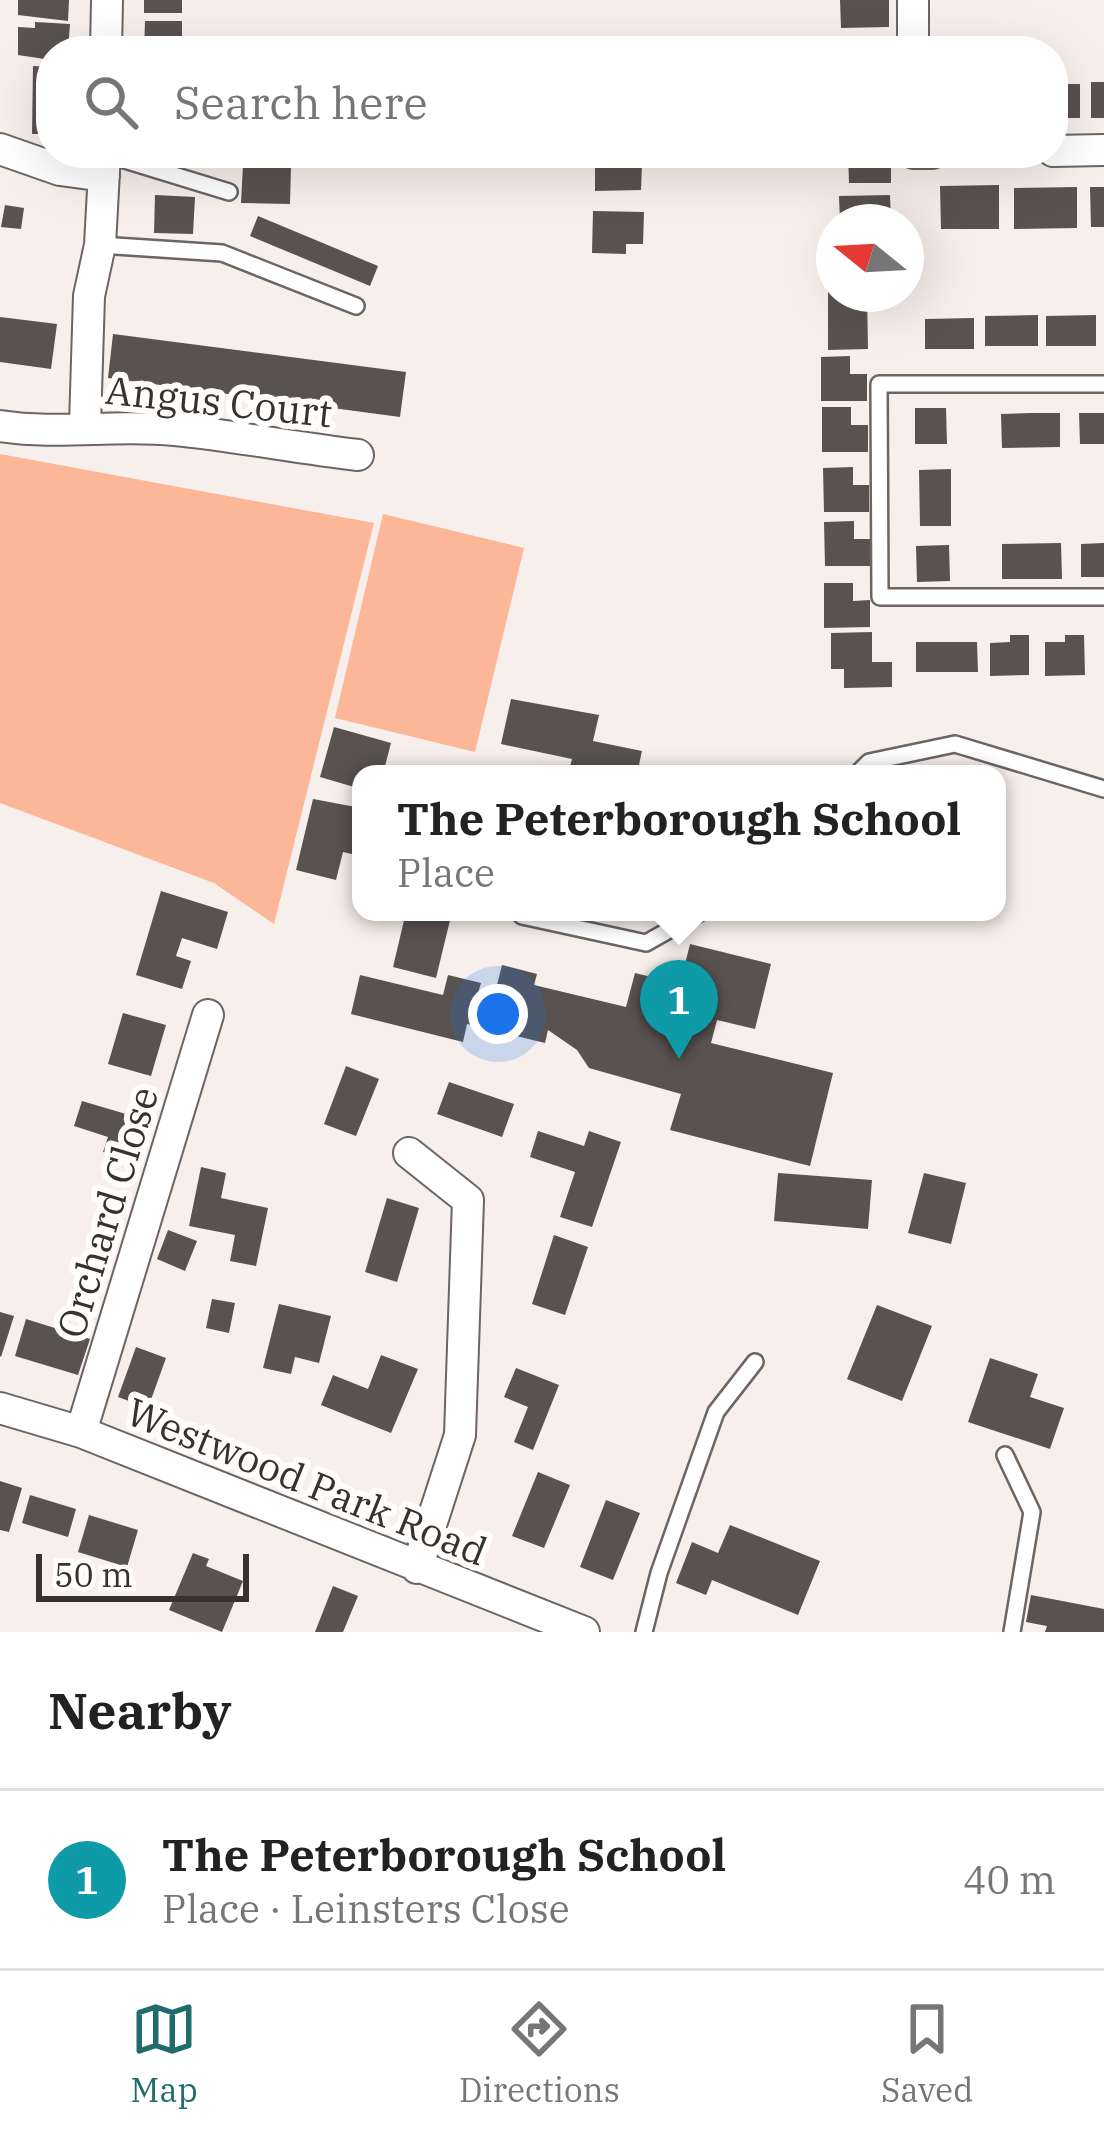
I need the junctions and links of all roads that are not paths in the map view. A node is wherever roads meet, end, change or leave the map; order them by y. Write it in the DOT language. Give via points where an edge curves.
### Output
graph roads {
  1 [pos="107,0"];
  2 [pos="913,0"];
  3 [pos="106,36"];
  4 [pos="913,36"];
  5 [pos="0,149"];
  6 [pos="1104,150"];
  7 [pos="1068,151"];
  8 [pos="36,161"];
  9 [pos="104,168"];
  10 [pos="132,168"];
  11 [pos="229,192"];
  12 [pos="100,245"];
  13 [pos="356,306"];
  14 [pos="1104,384"];
  15 [pos="85,425"];
  16 [pos="0,427"];
  17 [pos="358,455"];
  18 [pos="1104,597"];
  19 [pos="866,765"];
  20 [pos="1104,789"];
  21 [pos="544,921"];
  22 [pos="686,921"];
  23 [pos="208,1015"];
  24 [pos="410,1153"];
  25 [pos="755,1362"];
  26 [pos="0,1408"];
  27 [pos="81,1432"];
  28 [pos="1005,1455"];
  29 [pos="417,1568"];
  30 [pos="584,1632"];
  31 [pos="644,1632"];
  32 [pos="1012,1632"];
  1 -- 3 [label="street"];
  2 -- 4 [label="street"];
  5 -- 8 [label="street"];
  6 -- 7 [label="street"];
  9 -- 12 [label="street"];
  10 -- 11 [label="lane"];
  12 -- 13 [label="lane" via="222,253"];
  12 -- 15 [label="street" via="89,296"];
  14 -- 18 [label="lane" via="879,384 880,597"];
  15 -- 16 [label="street, Angus Court" via="46,432"];
  15 -- 17 [label="street, Angus Court"];
  19 -- 20 [label="lane" via="955,744"];
  21 -- 22 [label="lane" via="646,944"];
  23 -- 27 [label="street, Orchard Close"];
  24 -- 29 [label="street" via="468,1200 460,1435"];
  25 -- 31 [label="lane" via="716,1412"];
  26 -- 27 [label="street, Westwood Park Road"];
  27 -- 29 [label="street, Westwood Park Road"];
  28 -- 32 [label="lane" via="1032,1512"];
  29 -- 30 [label="street, Westwood Park Road"];
}
